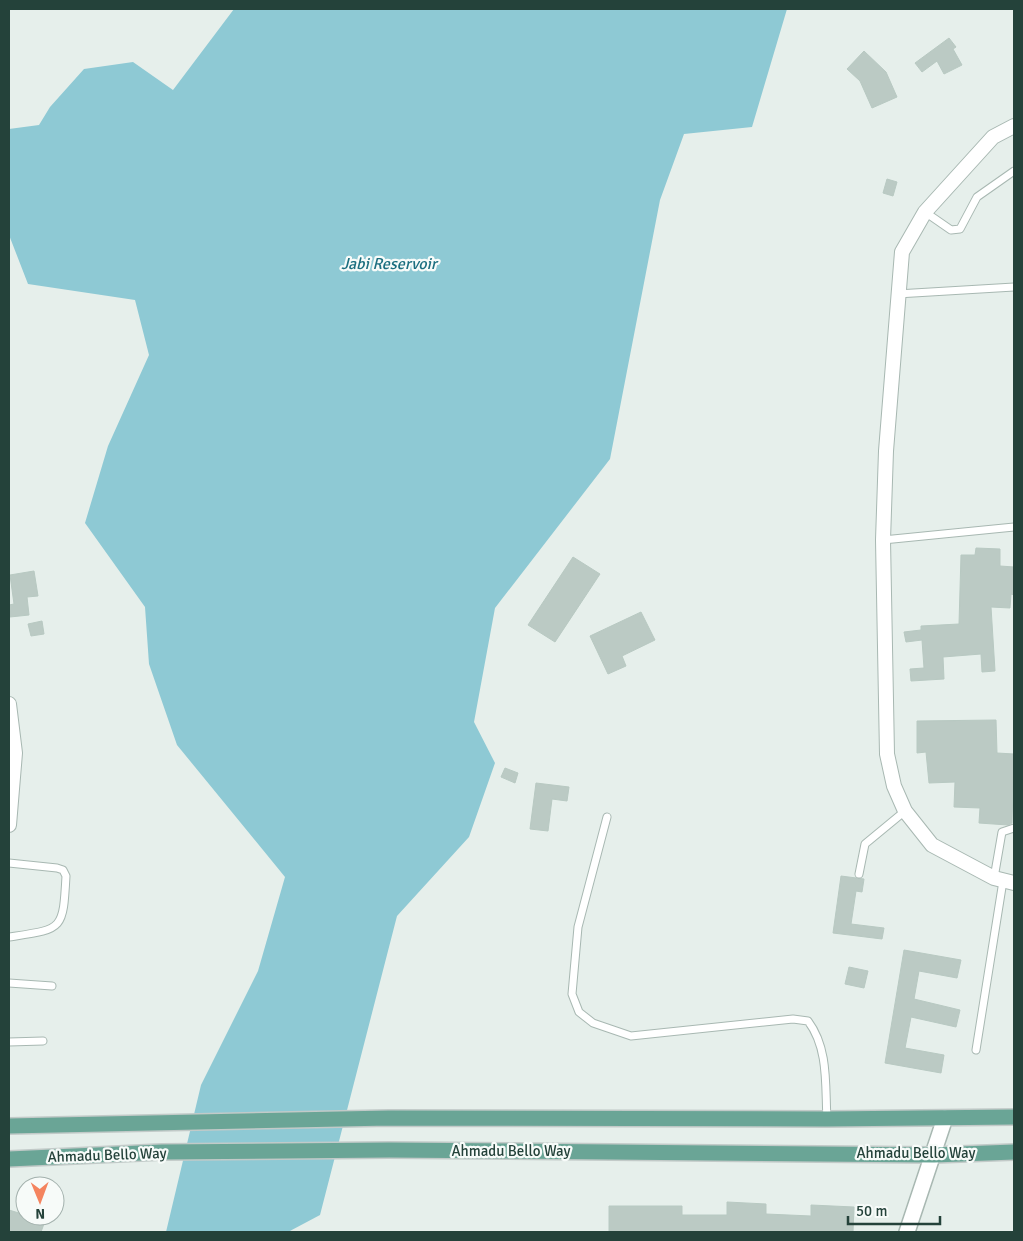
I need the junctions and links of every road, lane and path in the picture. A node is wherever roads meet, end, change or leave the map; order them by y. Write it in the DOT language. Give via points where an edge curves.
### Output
graph roads {
  1 [pos="1014,126"];
  2 [pos="1014,171"];
  3 [pos="925,212"];
  4 [pos="1014,287"];
  5 [pos="896,294"];
  6 [pos="1014,527"];
  7 [pos="883,540"];
  8 [pos="9,704"];
  9 [pos="905,811"];
  10 [pos="607,817"];
  11 [pos="9,825"];
  12 [pos="1014,828"];
  13 [pos="9,863"];
  14 [pos="859,874"];
  15 [pos="1004,881"];
  16 [pos="9,937"];
  17 [pos="9,983"];
  18 [pos="52,986"];
  19 [pos="43,1041"];
  20 [pos="9,1042"];
  21 [pos="976,1050"];
  22 [pos="1014,1117"];
  23 [pos="945,1118"];
  24 [pos="828,1120"];
  25 [pos="9,1126"];
  26 [pos="1014,1152"];
  27 [pos="934,1155"];
  28 [pos="9,1159"];
  29 [pos="907,1232"];
  1 -- 3 [label="street" via="993,137"];
  2 -- 3 [label="lane" via="977,198 960,229 951,230"];
  3 -- 5 [label="street" via="902,252"];
  4 -- 5 [label="lane"];
  5 -- 7 [label="street"];
  6 -- 7 [label="lane"];
  7 -- 9 [label="street" via="887,754 894,786"];
  8 -- 11 [label="street" via="15,753"];
  9 -- 14 [label="lane" via="870,837"];
  9 -- 15 [label="street" via="932,845"];
  10 -- 24 [label="lane" via="578,927 572,994 579,1012 594,1023 631,1036 793,1019 808,1021 822,1045"];
  12 -- 15 [label="lane" via="1002,832"];
  13 -- 16 [label="lane" via="57,868 66,876 61,921 44,932"];
  15 -- 21 [label="lane"];
  17 -- 18 [label="lane"];
  19 -- 20 [label="lane"];
  22 -- 23 [label="main road, Ahmadu Bello Way"];
  23 -- 24 [label="main road, Ahmadu Bello Way"];
  23 -- 27 [label="street"];
  24 -- 25 [label="main road, Ahmadu Bello Way" via="389,1118"];
  26 -- 27 [label="main road, Ahmadu Bello Way"];
  27 -- 28 [label="main road, Ahmadu Bello Way" via="389,1150 162,1152"];
  27 -- 29 [label="street"];
}
